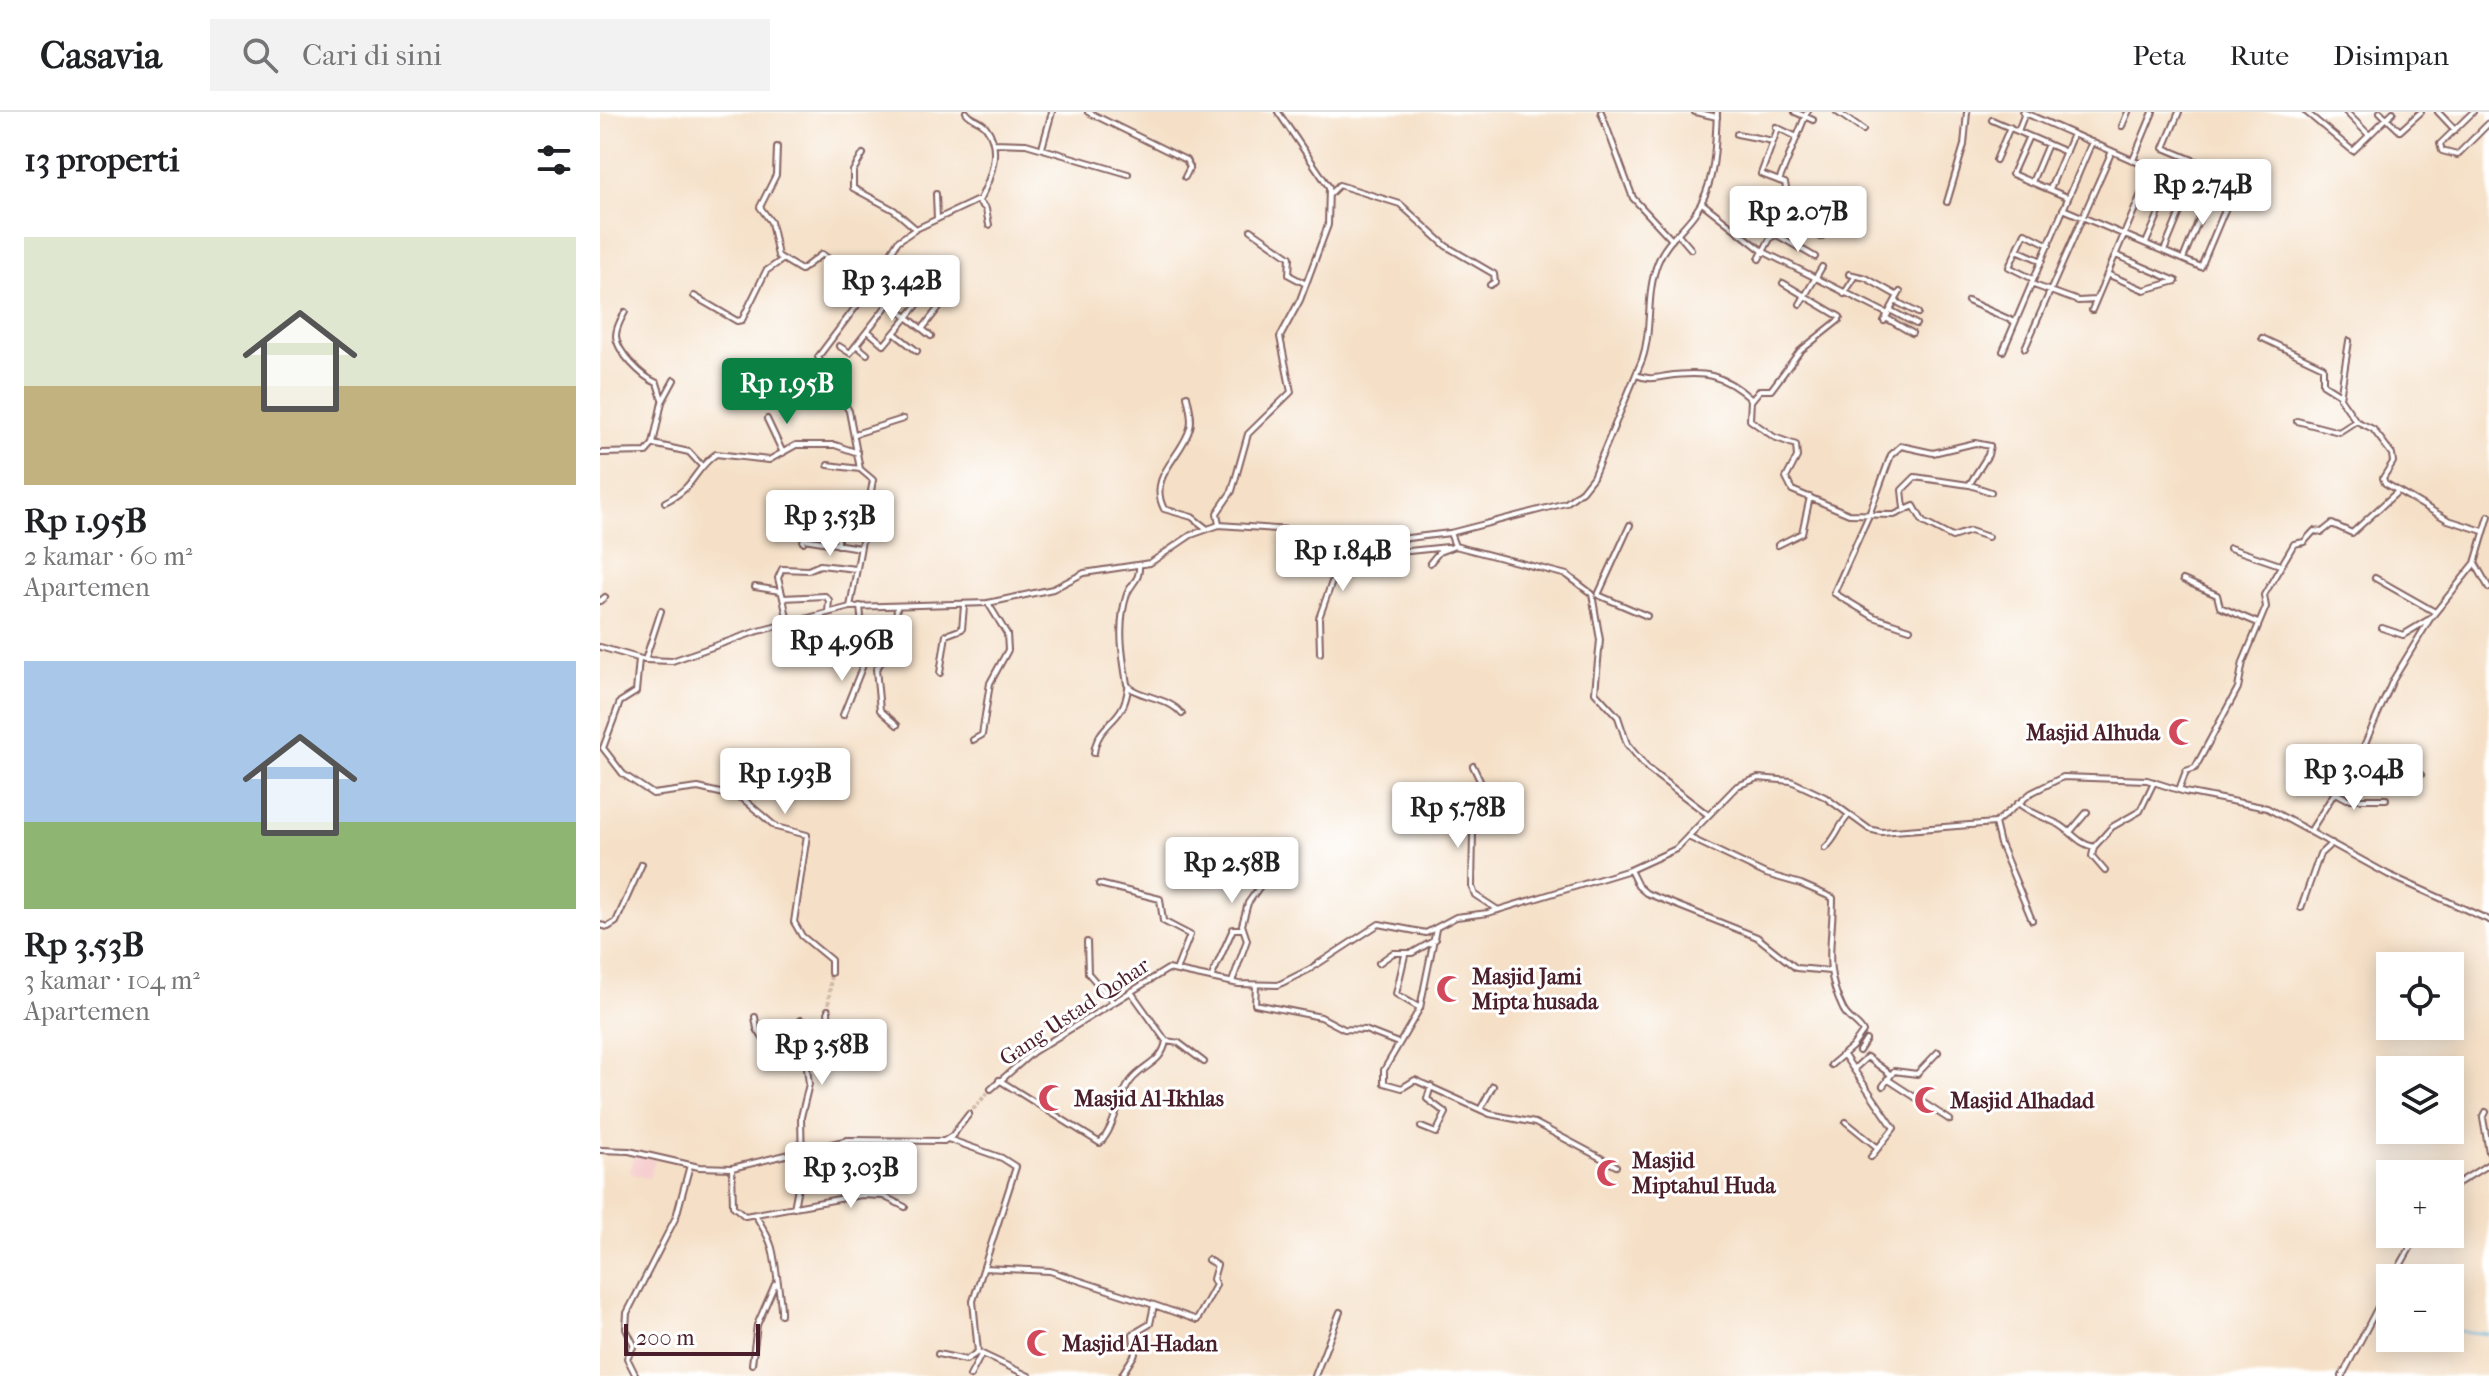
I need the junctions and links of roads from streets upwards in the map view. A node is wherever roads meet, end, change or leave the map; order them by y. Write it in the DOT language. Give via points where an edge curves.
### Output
graph roads {
  1 [pos="966,112"];
  2 [pos="1052,112"];
  3 [pos="1088,112"];
  4 [pos="1278,112"];
  5 [pos="1601,112"];
  6 [pos="1695,112"];
  7 [pos="1795,112"];
  8 [pos="1837,112"];
  9 [pos="1967,112"];
  10 [pos="2024,112"];
  11 [pos="2128,112"];
  12 [pos="2153,112"];
  13 [pos="2179,112"];
  14 [pos="2306,112"];
  15 [pos="2346,112"];
  16 [pos="2380,112"];
  17 [pos="2393,112"];
  18 [pos="2421,112"];
  19 [pos="2438,112"];
  20 [pos="2470,113"];
  21 [pos="1717,114"];
  22 [pos="1806,114"];
  23 [pos="2387,118"];
  24 [pos="1813,120"];
  25 [pos="1992,120"];
  26 [pos="2489,123"];
  27 [pos="2122,126"];
  28 [pos="2010,127"];
  29 [pos="1863,130"];
  30 [pos="2455,130"];
  31 [pos="2018,131"];
  32 [pos="1737,134"];
  33 [pos="2073,134"];
  34 [pos="2369,135"];
  35 [pos="2029,136"];
  36 [pos="1797,137"];
  37 [pos="1773,141"];
  38 [pos="2092,142"];
  39 [pos="993,143"];
  40 [pos="2048,144"];
  41 [pos="777,147"];
  42 [pos="1042,148"];
  43 [pos="2112,151"];
  44 [pos="2066,152"];
  45 [pos="863,154"];
  46 [pos="1996,160"];
  47 [pos="2133,160"];
  48 [pos="2205,165"];
  49 [pos="2148,167"];
  50 [pos="1128,174"];
  51 [pos="2175,176"];
  52 [pos="1185,177"];
  53 [pos="1327,181"];
  54 [pos="1779,181"];
  55 [pos="2032,182"];
  56 [pos="2192,183"];
  57 [pos="1339,185"];
  58 [pos="2050,189"];
  59 [pos="2211,190"];
  60 [pos="936,194"];
  61 [pos="2068,197"];
  62 [pos="1788,198"];
  63 [pos="1328,200"];
  64 [pos="979,202"];
  65 [pos="1947,202"];
  66 [pos="1702,203"];
  67 [pos="2063,209"];
  68 [pos="2083,216"];
  69 [pos="937,220"];
  70 [pos="1787,220"];
  71 [pos="989,225"];
  72 [pos="916,229"];
  73 [pos="1251,230"];
  74 [pos="2125,232"];
  75 [pos="1678,234"];
  76 [pos="1779,235"];
  77 [pos="1672,240"];
  78 [pos="2146,243"];
  79 [pos="2049,245"];
  80 [pos="1691,249"];
  81 [pos="2017,250"];
  82 [pos="1764,252"];
  83 [pos="2164,252"];
  84 [pos="2116,255"];
  85 [pos="1815,257"];
  86 [pos="1759,259"];
  87 [pos="2183,259"];
  88 [pos="782,260"];
  89 [pos="2042,261"];
  90 [pos="1822,267"];
  91 [pos="1849,274"];
  92 [pos="2107,274"];
  93 [pos="1855,277"];
  94 [pos="1815,280"];
  95 [pos="2032,281"];
  96 [pos="1783,283"];
  97 [pos="1306,284"];
  98 [pos="903,285"];
  99 [pos="1490,285"];
  100 [pos="870,288"];
  101 [pos="2052,291"];
  102 [pos="1844,294"];
  103 [pos="864,295"];
  104 [pos="1806,295"];
  105 [pos="694,296"];
  106 [pos="1898,296"];
  107 [pos="924,297"];
  108 [pos="946,298"];
  109 [pos="2096,300"];
  110 [pos="1968,301"];
  111 [pos="889,302"];
  112 [pos="1800,304"];
  113 [pos="2092,310"];
  114 [pos="625,312"];
  115 [pos="1918,313"];
  116 [pos="1887,316"];
  117 [pos="907,317"];
  118 [pos="2015,322"];
  119 [pos="1916,324"];
  120 [pos="922,329"];
  121 [pos="868,331"];
  122 [pos="894,333"];
  123 [pos="1912,333"];
  124 [pos="931,336"];
  125 [pos="2262,338"];
  126 [pos="2349,341"];
  127 [pos="856,345"];
  128 [pos="839,346"];
  129 [pos="2025,348"];
  130 [pos="917,351"];
  131 [pos="2003,351"];
  132 [pos="867,354"];
  133 [pos="1636,375"];
  134 [pos="674,380"];
  135 [pos="2339,394"];
  136 [pos="1187,396"];
  137 [pos="1751,401"];
  138 [pos="662,402"];
  139 [pos="767,419"];
  140 [pos="903,419"];
  141 [pos="2297,421"];
  142 [pos="2356,421"];
  143 [pos="855,434"];
  144 [pos="653,444"];
  145 [pos="601,453"];
  146 [pos="783,453"];
  147 [pos="858,453"];
  148 [pos="701,465"];
  149 [pos="828,465"];
  150 [pos="860,469"];
  151 [pos="1969,485"];
  152 [pos="1991,492"];
  153 [pos="2396,493"];
  154 [pos="1810,497"];
  155 [pos="665,502"];
  156 [pos="870,502"];
  157 [pos="1904,508"];
  158 [pos="1869,515"];
  159 [pos="2489,516"];
  160 [pos="1219,525"];
  161 [pos="1630,525"];
  162 [pos="1206,528"];
  163 [pos="781,530"];
  164 [pos="2483,531"];
  165 [pos="1335,533"];
  166 [pos="1450,533"];
  167 [pos="1988,537"];
  168 [pos="838,545"];
  169 [pos="1778,545"];
  170 [pos="1455,546"];
  171 [pos="1448,547"];
  172 [pos="860,548"];
  173 [pos="2230,548"];
  174 [pos="1368,549"];
  175 [pos="1430,563"];
  176 [pos="2475,563"];
  177 [pos="2280,565"];
  178 [pos="1139,566"];
  179 [pos="856,569"];
  180 [pos="2375,578"];
  181 [pos="2183,580"];
  182 [pos="755,587"];
  183 [pos="2489,588"];
  184 [pos="780,591"];
  185 [pos="1596,596"];
  186 [pos="783,598"];
  187 [pos="988,603"];
  188 [pos="897,606"];
  189 [pos="964,606"];
  190 [pos="850,607"];
  191 [pos="860,610"];
  192 [pos="661,611"];
  193 [pos="828,612"];
  194 [pos="2435,612"];
  195 [pos="1647,616"];
  196 [pos="2430,619"];
  197 [pos="788,622"];
  198 [pos="2258,623"];
  199 [pos="2382,628"];
  200 [pos="1910,629"];
  201 [pos="600,647"];
  202 [pos="1320,653"];
  203 [pos="642,660"];
  204 [pos="940,673"];
  205 [pos="1128,688"];
  206 [pos="1182,714"];
  207 [pos="843,715"];
  208 [pos="897,725"];
  209 [pos="973,740"];
  210 [pos="2363,748"];
  211 [pos="1094,753"];
  212 [pos="1473,766"];
  213 [pos="2421,775"];
  214 [pos="2154,782"];
  215 [pos="2179,790"];
  216 [pos="2334,792"];
  217 [pos="2386,799"];
  218 [pos="2018,803"];
  219 [pos="2087,812"];
  220 [pos="1707,814"];
  221 [pos="1849,815"];
  222 [pos="1995,823"];
  223 [pos="2311,830"];
  224 [pos="2070,832"];
  225 [pos="1688,837"];
  226 [pos="2332,843"];
  227 [pos="2094,847"];
  228 [pos="1825,848"];
  229 [pos="1285,851"];
  230 [pos="642,864"];
  231 [pos="1630,870"];
  232 [pos="2105,871"];
  233 [pos="1099,884"];
  234 [pos="2301,908"];
  235 [pos="1498,910"];
  236 [pos="2032,920"];
  237 [pos="2489,920"];
  238 [pos="600,925"];
  239 [pos="1243,929"];
  240 [pos="1436,929"];
  241 [pos="1435,940"];
  242 [pos="1087,942"];
  243 [pos="1405,955"];
  244 [pos="1379,963"];
  245 [pos="1177,968"];
  246 [pos="1830,971"];
  247 [pos="831,973"];
  248 [pos="1211,978"];
  249 [pos="1232,982"];
  250 [pos="1256,986"];
  251 [pos="1130,990"];
  252 [pos="1113,1002"];
  253 [pos="1420,1008"];
  254 [pos="828,1010"];
  255 [pos="755,1017"];
  256 [pos="801,1020"];
  257 [pos="1865,1040"];
  258 [pos="1166,1041"];
  259 [pos="1399,1043"];
  260 [pos="1859,1051"];
  261 [pos="804,1052"];
  262 [pos="1938,1052"];
  263 [pos="1843,1054"];
  264 [pos="1204,1062"];
  265 [pos="1831,1065"];
  266 [pos="1854,1069"];
  267 [pos="1888,1077"];
  268 [pos="999,1080"];
  269 [pos="1431,1086"];
  270 [pos="1493,1086"];
  271 [pos="1883,1086"];
  272 [pos="991,1089"];
  273 [pos="1480,1109"];
  274 [pos="2486,1112"];
  275 [pos="969,1114"];
  276 [pos="1950,1120"];
  277 [pos="1846,1122"];
  278 [pos="1421,1127"];
  279 [pos="948,1139"];
  280 [pos="1878,1148"];
  281 [pos="600,1150"];
  282 [pos="2489,1152"];
  283 [pos="801,1154"];
  284 [pos="1871,1157"];
  285 [pos="2489,1164"];
  286 [pos="690,1165"];
  287 [pos="1616,1166"];
  288 [pos="732,1168"];
  289 [pos="2464,1179"];
  290 [pos="905,1207"];
  291 [pos="794,1208"];
  292 [pos="756,1216"];
  293 [pos="1208,1260"];
  294 [pos="984,1268"];
  295 [pos="776,1281"];
  296 [pos="1154,1305"];
  297 [pos="2376,1311"];
  298 [pos="1340,1312"];
  299 [pos="781,1314"];
  300 [pos="938,1354"];
  301 [pos="979,1354"];
  302 [pos="752,1364"];
  303 [pos="636,1376"];
  304 [pos="970,1376"];
  305 [pos="1029,1376"];
  306 [pos="1121,1376"];
  307 [pos="1315,1376"];
  308 [pos="2342,1376"];
  1 -- 39 [label="street" via="986,127"];
  2 -- 42 [label="street"];
  3 -- 52 [label="street" via="1186,160 1190,167"];
  4 -- 53 [label="street"];
  5 -- 77 [label="street" via="1633,198"];
  6 -- 21 [label="street"];
  7 -- 22 [label="street"];
  8 -- 29 [label="street"];
  9 -- 65 [label="street" via="1964,145"];
  10 -- 31 [label="street"];
  10 -- 33 [label="street"];
  11 -- 27 [label="street"];
  12 -- 47 [label="street"];
  13 -- 48 [label="street" via="2164,148"];
  14 -- 34 [label="street" via="2348,150 2358,148"];
  15 -- 34 [label="street"];
  16 -- 23 [label="street"];
  17 -- 23 [label="street"];
  18 -- 23 [label="street" via="2402,131"];
  19 -- 30 [label="street"];
  20 -- 30 [label="street"];
  21 -- 66 [label="street" via="1713,164"];
  22 -- 24 [label="street"];
  22 -- 36 [label="street"];
  23 -- 34 [label="street"];
  25 -- 28 [label="street"];
  26 -- 30 [label="street" via="2455,156 2439,147"];
  28 -- 31 [label="street"];
  28 -- 46 [label="street"];
  31 -- 35 [label="street"];
  32 -- 37 [label="street"];
  33 -- 38 [label="street"];
  33 -- 44 [label="street"];
  35 -- 40 [label="street"];
  35 -- 55 [label="street" via="2012,174"];
  36 -- 37 [label="street" via="1777,128"];
  36 -- 54 [label="street"];
  37 -- 54 [label="street" via="1761,174"];
  38 -- 43 [label="street"];
  38 -- 61 [label="street"];
  39 -- 42 [label="street"];
  39 -- 64 [label="street" via="993,164"];
  40 -- 44 [label="street"];
  40 -- 55 [label="street"];
  41 -- 88 [label="street" via="776,175 760,207 771,222"];
  42 -- 50 [label="street"];
  43 -- 47 [label="street"];
  43 -- 68 [label="street"];
  44 -- 58 [label="street"];
  45 -- 72 [label="street" via="853,171 853,188"];
  47 -- 49 [label="street"];
  49 -- 51 [label="street"];
  49 -- 74 [label="street"];
  51 -- 56 [label="street"];
  51 -- 78 [label="street"];
  53 -- 57 [label="street"];
  53 -- 63 [label="street"];
  54 -- 62 [label="street" via="1785,183"];
  55 -- 58 [label="street"];
  56 -- 59 [label="street"];
  56 -- 83 [label="street"];
  57 -- 63 [label="street"];
  57 -- 99 [label="street" via="1400,204 1446,246 1494,274"];
  58 -- 61 [label="street"];
  59 -- 87 [label="street"];
  59 -- 87 [label="street" via="2230,198 2201,267"];
  60 -- 69 [label="street"];
  61 -- 67 [label="street"];
  62 -- 70 [label="street"];
  62 -- 70 [label="street" via="1829,227 1817,237"];
  63 -- 97 [label="street" via="1328,225"];
  64 -- 69 [label="street"];
  64 -- 71 [label="street"];
  66 -- 75 [label="street"];
  66 -- 82 [label="street"];
  67 -- 68 [label="street"];
  67 -- 79 [label="street"];
  68 -- 74 [label="street"];
  68 -- 101 [label="street"];
  69 -- 72 [label="street"];
  70 -- 76 [label="street"];
  72 -- 100 [label="street" via="895,245"];
  73 -- 97 [label="street" via="1290,257 1289,275"];
  74 -- 78 [label="street"];
  74 -- 84 [label="street"];
  75 -- 77 [label="street"];
  75 -- 80 [label="street"];
  76 -- 82 [label="street" via="1771,237"];
  76 -- 85 [label="street"];
  77 -- 133 [label="street" via="1654,274 1648,341"];
  78 -- 83 [label="street"];
  79 -- 81 [label="street" via="2025,233"];
  79 -- 89 [label="street"];
  81 -- 89 [label="street"];
  81 -- 95 [label="street" via="2009,267"];
  82 -- 86 [label="street"];
  82 -- 94 [label="street"];
  83 -- 87 [label="street"];
  84 -- 92 [label="street"];
  84 -- 92 [label="street" via="2176,281 2144,290"];
  88 -- 103 [label="street" via="801,270 822,254 839,279"];
  88 -- 105 [label="street" via="766,271 739,321"];
  89 -- 95 [label="street"];
  90 -- 94 [label="street"];
  91 -- 93 [label="street"];
  92 -- 109 [label="street"];
  93 -- 102 [label="street"];
  93 -- 106 [label="street"];
  94 -- 102 [label="street"];
  94 -- 104 [label="street"];
  95 -- 101 [label="street"];
  95 -- 118 [label="street"];
  96 -- 104 [label="street"];
  97 -- 160 [label="street" via="1280,337 1291,392 1248,434 1232,491 1217,513"];
  98 -- 111 [label="street"];
  100 -- 103 [label="street"];
  100 -- 111 [label="street"];
  101 -- 109 [label="street" via="2078,301"];
  101 -- 129 [label="street"];
  102 -- 116 [label="street"];
  103 -- 143 [label="street" via="818,357 842,396"];
  104 -- 112 [label="street"];
  104 -- 137 [label="street" via="1839,319 1800,351 1770,390 1760,390"];
  106 -- 115 [label="street"];
  106 -- 116 [label="street"];
  107 -- 117 [label="street"];
  108 -- 120 [label="street"];
  109 -- 113 [label="street"];
  110 -- 118 [label="street"];
  111 -- 117 [label="street"];
  111 -- 121 [label="street"];
  114 -- 138 [label="street" via="617,327 621,351 657,383"];
  116 -- 119 [label="street"];
  116 -- 123 [label="street"];
  117 -- 120 [label="street"];
  117 -- 122 [label="street"];
  118 -- 131 [label="street"];
  120 -- 124 [label="street"];
  121 -- 122 [label="street" via="883,345"];
  121 -- 127 [label="street"];
  122 -- 130 [label="street"];
  125 -- 135 [label="street" via="2323,367 2323,384"];
  126 -- 135 [label="street"];
  127 -- 128 [label="street" via="848,354"];
  127 -- 132 [label="street"];
  133 -- 137 [label="street" via="1719,376"];
  133 -- 166 [label="street" via="1593,477 1575,498"];
  134 -- 138 [label="street"];
  135 -- 142 [label="street"];
  136 -- 162 [label="street" via="1190,429 1167,465 1160,495 1163,509 1192,517"];
  137 -- 154 [label="street" via="1750,420 1796,445 1798,453 1786,482"];
  138 -- 144 [label="street"];
  139 -- 146 [label="street"];
  140 -- 143 [label="street"];
  141 -- 142 [label="street" via="2339,432"];
  142 -- 153 [label="street" via="2373,429 2392,454 2383,480"];
  143 -- 147 [label="street"];
  144 -- 145 [label="street" via="646,452"];
  144 -- 148 [label="street" via="689,452"];
  146 -- 147 [label="street" via="796,445 835,445"];
  146 -- 148 [label="street" via="764,460 721,453"];
  147 -- 150 [label="street"];
  148 -- 155 [label="street" via="692,484"];
  149 -- 150 [label="street"];
  150 -- 156 [label="street" via="873,480"];
  151 -- 152 [label="street"];
  151 -- 157 [label="street" via="1915,477 1902,490"];
  151 -- 158 [label="street" via="1990,452 1988,443 1933,453 1897,447"];
  153 -- 164 [label="street"];
  153 -- 177 [label="street" via="2352,533 2332,524 2314,531 2294,544"];
  154 -- 158 [label="street" via="1849,514"];
  154 -- 169 [label="street" via="1802,533"];
  156 -- 163 [label="street" via="821,495 802,499 791,507"];
  156 -- 172 [label="street"];
  157 -- 158 [label="street" via="1894,515"];
  157 -- 167 [label="street" via="1916,508 1923,522 1952,537 1970,531"];
  158 -- 200 [label="street" via="1834,593 1874,617"];
  159 -- 164 [label="street"];
  160 -- 162 [label="street"];
  160 -- 165 [label="street"];
  161 -- 185 [label="street"];
  162 -- 178 [label="street" via="1157,561"];
  164 -- 176 [label="street"];
  165 -- 166 [label="street" via="1408,538"];
  165 -- 202 [label="street" via="1329,562 1333,581 1319,618"];
  166 -- 170 [label="street"];
  168 -- 168 [label="street" via="804,540 810,521 838,523"];
  168 -- 172 [label="street"];
  170 -- 171 [label="street"];
  170 -- 185 [label="street" via="1567,575"];
  171 -- 174 [label="street"];
  171 -- 175 [label="street"];
  172 -- 179 [label="street"];
  173 -- 177 [label="street"];
  176 -- 183 [label="street"];
  176 -- 194 [label="street"];
  177 -- 198 [label="street" via="2264,595 2266,606"];
  178 -- 187 [label="street" via="1084,573 1053,589"];
  178 -- 205 [label="street" via="1121,622"];
  179 -- 184 [label="street" via="782,569"];
  179 -- 190 [label="street"];
  180 -- 194 [label="street"];
  181 -- 198 [label="street" via="2217,595 2220,607"];
  182 -- 184 [label="street"];
  184 -- 186 [label="street"];
  185 -- 195 [label="street"];
  185 -- 220 [label="street" via="1600,645 1594,691 1618,717 1627,744 1648,769"];
  186 -- 193 [label="street" via="825,596"];
  186 -- 197 [label="street"];
  187 -- 189 [label="street"];
  187 -- 209 [label="street" via="1007,634 1008,650 990,683 982,735"];
  188 -- 189 [label="street"];
  188 -- 191 [label="street"];
  188 -- 208 [label="street" via="895,645 876,669 880,710"];
  189 -- 204 [label="street" via="962,629 946,635"];
  190 -- 191 [label="street"];
  190 -- 193 [label="street"];
  191 -- 207 [label="street" via="865,660"];
  192 -- 203 [label="street"];
  193 -- 197 [label="street"];
  194 -- 196 [label="street"];
  196 -- 199 [label="street" via="2408,634"];
  196 -- 210 [label="street" via="2393,680"];
  197 -- 203 [label="street" via="672,661"];
  198 -- 215 [label="street" via="2238,688"];
  201 -- 203 [label="street"];
  203 -- 247 [label="street" via="636,692 621,701 603,748 623,774 653,794 698,788 742,798 776,827 807,835 794,922 799,933 831,960"];
  205 -- 206 [label="street" via="1169,701"];
  205 -- 211 [label="street" via="1123,711 1099,733"];
  210 -- 213 [label="street"];
  210 -- 216 [label="street"];
  212 -- 235 [label="street" via="1489,800 1473,832 1472,887 1475,895"];
  214 -- 215 [label="street"];
  214 -- 218 [label="street" via="2063,777"];
  214 -- 227 [label="street" via="2140,811 2112,827"];
  215 -- 223 [label="street" via="2256,804"];
  216 -- 217 [label="street" via="2347,799"];
  216 -- 223 [label="street"];
  218 -- 222 [label="street"];
  218 -- 224 [label="street"];
  219 -- 224 [label="street"];
  220 -- 221 [label="street, Gang Ustad Qohar" via="1741,783 1774,777 1825,797"];
  220 -- 225 [label="street, Gang Ustad Qohar"];
  221 -- 222 [label="street, Gang Ustad Qohar" via="1875,832"];
  221 -- 228 [label="street"];
  222 -- 236 [label="street"];
  223 -- 226 [label="street"];
  224 -- 227 [label="street"];
  225 -- 231 [label="street, Gang Ustad Qohar" via="1676,849"];
  225 -- 246 [label="street" via="1831,897"];
  226 -- 234 [label="street" via="2320,854"];
  226 -- 237 [label="street"];
  227 -- 232 [label="street" via="2093,858"];
  229 -- 239 [label="street" via="1251,896"];
  230 -- 238 [label="street" via="616,922"];
  231 -- 235 [label="street, Gang Ustad Qohar"];
  231 -- 246 [label="street" via="1646,893 1757,937 1796,968"];
  233 -- 245 [label="street" via="1160,899 1163,921 1190,935"];
  235 -- 240 [label="street, Gang Ustad Qohar" via="1456,917"];
  239 -- 248 [label="street" via="1233,929"];
  239 -- 249 [label="street" via="1247,940"];
  240 -- 241 [label="street"];
  240 -- 250 [label="street, Gang Ustad Qohar" via="1420,933 1379,924 1288,982"];
  241 -- 243 [label="street"];
  241 -- 253 [label="street"];
  242 -- 252 [label="street" via="1088,973"];
  243 -- 244 [label="street" via="1393,953"];
  243 -- 253 [label="street" via="1396,994"];
  245 -- 248 [label="street, Gang Ustad Qohar"];
  245 -- 251 [label="street, Gang Ustad Qohar" via="1159,972"];
  246 -- 257 [label="street" via="1849,1020 1863,1029"];
  248 -- 249 [label="street, Gang Ustad Qohar"];
  249 -- 250 [label="street, Gang Ustad Qohar"];
  250 -- 259 [label="street" via="1255,1004 1321,1017 1344,1029 1365,1030"];
  251 -- 252 [label="street, Gang Ustad Qohar"];
  251 -- 258 [label="street"];
  252 -- 268 [label="street, Gang Ustad Qohar"];
  253 -- 259 [label="street"];
  254 -- 261 [label="street" via="825,1041"];
  255 -- 261 [label="street" via="766,1043"];
  256 -- 261 [label="street"];
  257 -- 260 [label="street"];
  257 -- 263 [label="street"];
  258 -- 264 [label="street" via="1179,1043"];
  258 -- 268 [label="street" via="1158,1061 1131,1080 1100,1143"];
  259 -- 269 [label="street" via="1383,1073 1384,1083 1402,1088 1413,1080"];
  261 -- 283 [label="street" via="809,1084 802,1108"];
  262 -- 267 [label="street" via="1917,1074 1904,1070"];
  263 -- 265 [label="street"];
  263 -- 266 [label="street"];
  266 -- 267 [label="street" via="1867,1057"];
  266 -- 280 [label="street" via="1894,1126"];
  267 -- 271 [label="street"];
  267 -- 276 [label="street"];
  268 -- 272 [label="street, Gang Ustad Qohar"];
  269 -- 273 [label="street"];
  269 -- 278 [label="street" via="1427,1099 1446,1113 1436,1133"];
  270 -- 273 [label="street"];
  273 -- 287 [label="street" via="1535,1123"];
  274 -- 282 [label="street"];
  275 -- 279 [label="street"];
  277 -- 280 [label="street"];
  279 -- 283 [label="street" via="848,1140"];
  279 -- 294 [label="street" via="1016,1167"];
  280 -- 284 [label="street"];
  281 -- 286 [label="street"];
  283 -- 288 [label="street"];
  283 -- 291 [label="street"];
  285 -- 289 [label="street"];
  286 -- 288 [label="street"];
  286 -- 303 [label="street" via="676,1217 627,1313 626,1329 634,1344 627,1358"];
  288 -- 292 [label="street" via="733,1206 741,1215"];
  290 -- 291 [label="street" via="868,1195"];
  291 -- 292 [label="street"];
  292 -- 295 [label="street" via="772,1246"];
  293 -- 296 [label="street" via="1217,1265 1216,1285 1197,1320"];
  294 -- 296 [label="street" via="1050,1271"];
  294 -- 301 [label="street" via="973,1301"];
  295 -- 299 [label="street"];
  295 -- 302 [label="street" via="757,1325"];
  296 -- 306 [label="street" via="1150,1324 1133,1334 1135,1354"];
  297 -- 308 [label="street"];
  298 -- 307 [label="street"];
  300 -- 301 [label="street" via="966,1360"];
  301 -- 304 [label="street"];
  301 -- 305 [label="street"];
}
